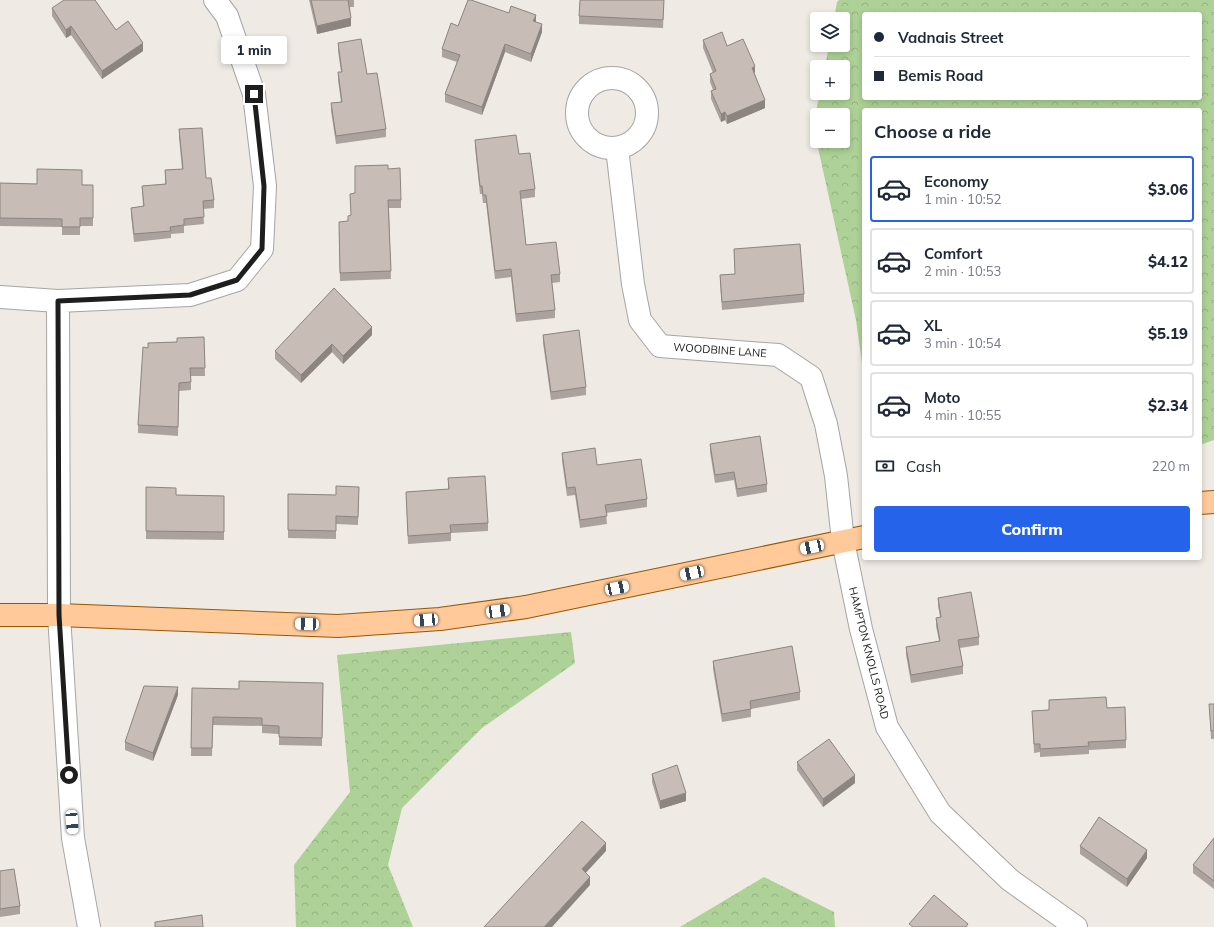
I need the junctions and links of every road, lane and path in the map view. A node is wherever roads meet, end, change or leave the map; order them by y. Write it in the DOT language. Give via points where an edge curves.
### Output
graph roads {
  1 [pos="215,0"];
  2 [pos="617,148"];
  3 [pos="0,298"];
  4 [pos="58,301"];
  5 [pos="1214,502"];
  6 [pos="1202,503"];
  7 [pos="862,537"];
  8 [pos="843,541"];
  9 [pos="0,615"];
  10 [pos="59,615"];
  11 [pos="89,927"];
  12 [pos="1076,927"];
  1 -- 4 [label="street" via="227,16 254,94 264,186 262,249 237,280 190,295"];
  2 -- 8 [label="street, WOODBINE LANE" via="633,284 640,320 660,346 778,355 811,377 827,431 836,476"];
  3 -- 4 [label="street"];
  4 -- 10 [label="street"];
  5 -- 6 [label="main road"];
  7 -- 8 [label="main road"];
  8 -- 10 [label="main road" via="526,607 440,619 338,626"];
  8 -- 12 [label="street, HAMPTON KNOLLS ROAD" via="861,629 887,727 940,813 1010,880"];
  9 -- 10 [label="main road"];
  10 -- 11 [label="street" via="73,838"];
}
